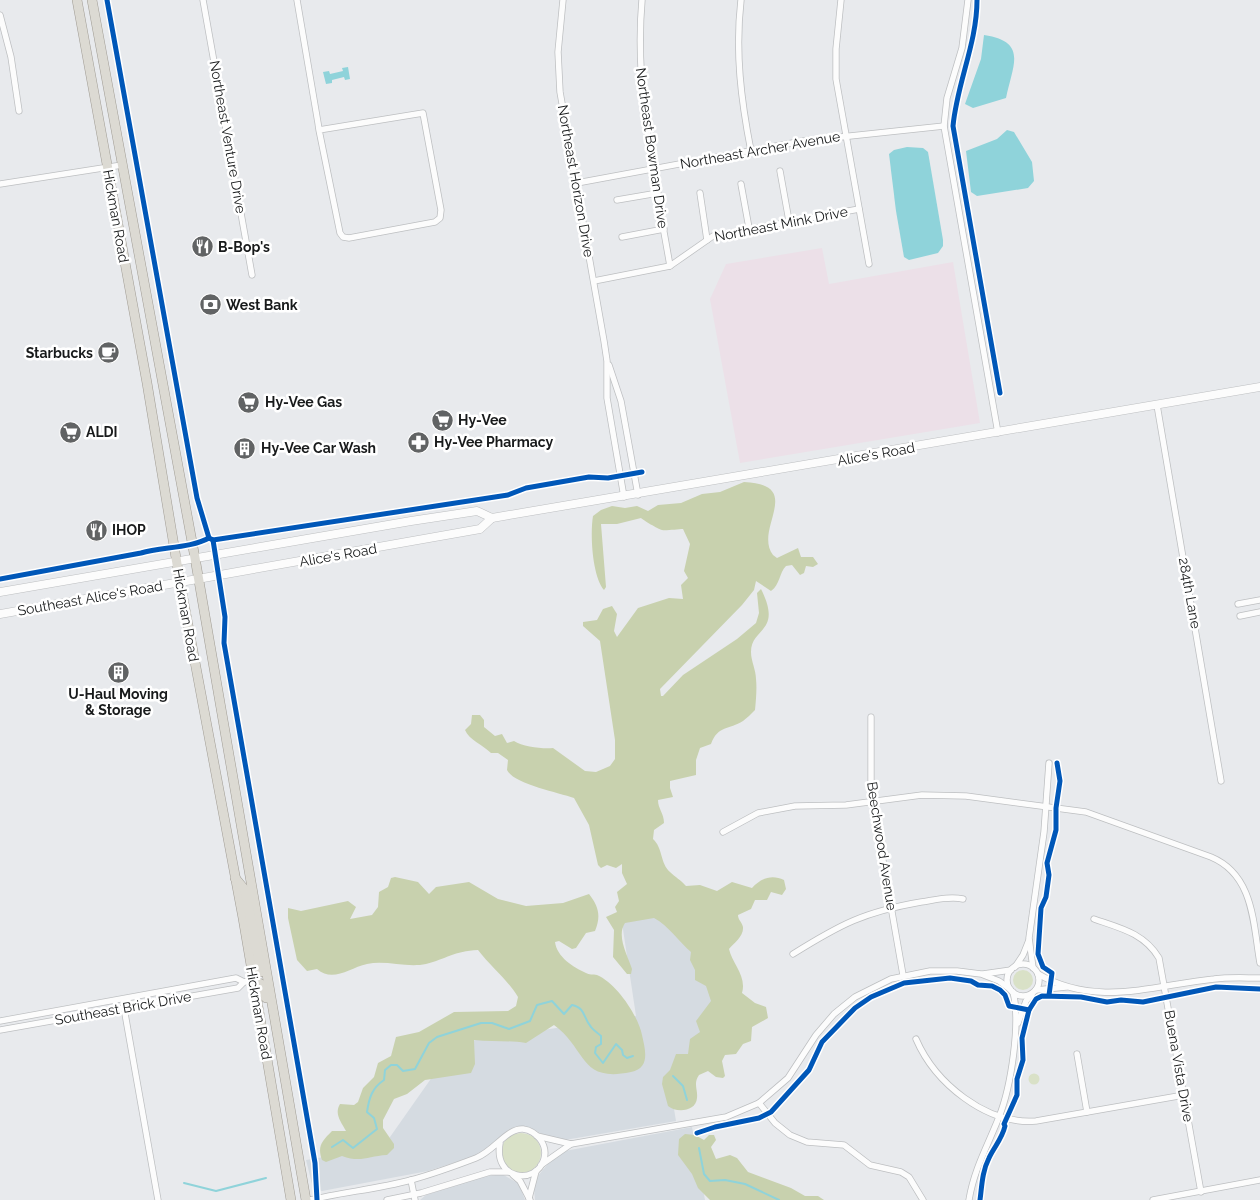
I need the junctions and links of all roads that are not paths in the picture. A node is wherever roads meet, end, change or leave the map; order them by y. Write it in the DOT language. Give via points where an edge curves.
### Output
graph roads {
  1 [pos="77,0"];
  2 [pos="92,0"];
  3 [pos="203,0"];
  4 [pos="297,0"];
  5 [pos="563,0"];
  6 [pos="642,0"];
  7 [pos="741,0"];
  8 [pos="841,0"];
  9 [pos="968,0"];
  10 [pos="0,15"];
  11 [pos="19,112"];
  12 [pos="944,126"];
  13 [pos="319,130"];
  14 [pos="847,135"];
  15 [pos="751,150"];
  16 [pos="122,165"];
  17 [pos="108,167"];
  18 [pos="654,168"];
  19 [pos="780,171"];
  20 [pos="577,183"];
  21 [pos="0,184"];
  22 [pos="741,184"];
  23 [pos="658,193"];
  24 [pos="700,193"];
  25 [pos="617,200"];
  26 [pos="859,209"];
  27 [pos="789,221"];
  28 [pos="749,228"];
  29 [pos="664,229"];
  30 [pos="622,237"];
  31 [pos="707,240"];
  32 [pos="869,264"];
  33 [pos="670,266"];
  34 [pos="252,275"];
  35 [pos="594,282"];
  36 [pos="607,360"];
  37 [pos="1260,387"];
  38 [pos="1157,405"];
  39 [pos="998,433"];
  40 [pos="638,495"];
  41 [pos="624,496"];
  42 [pos="492,518"];
  43 [pos="195,558"];
  44 [pos="176,561"];
  45 [pos="198,579"];
  46 [pos="180,582"];
  47 [pos="0,592"];
  48 [pos="1260,600"];
  49 [pos="1238,604"];
  50 [pos="1260,612"];
  51 [pos="0,614"];
  52 [pos="1240,616"];
  53 [pos="871,717"];
  54 [pos="1049,763"];
  55 [pos="1221,781"];
  56 [pos="873,801"];
  57 [pos="1047,808"];
  58 [pos="724,832"];
  59 [pos="235,878"];
  60 [pos="963,899"];
  61 [pos="891,907"];
  62 [pos="1094,918"];
  63 [pos="1029,938"];
  64 [pos="793,954"];
  65 [pos="1260,963"];
  66 [pos="1013,968"];
  67 [pos="1033,968"];
  68 [pos="980,974"];
  69 [pos="1038,974"];
  70 [pos="903,975"];
  71 [pos="1260,978"];
  72 [pos="249,981"];
  73 [pos="268,981"];
  74 [pos="1069,987"];
  75 [pos="1165,988"];
  76 [pos="1011,990"];
  77 [pos="1034,992"];
  78 [pos="124,1008"];
  79 [pos="0,1021"];
  80 [pos="1016,1028"];
  81 [pos="0,1030"];
  82 [pos="916,1039"];
  83 [pos="1078,1054"];
  84 [pos="288,1094"];
  85 [pos="1184,1095"];
  86 [pos="759,1103"];
  87 [pos="1088,1112"];
  88 [pos="1000,1115"];
  89 [pos="537,1136"];
  90 [pos="500,1143"];
  91 [pos="571,1144"];
  92 [pos="541,1165"];
  93 [pos="536,1170"];
  94 [pos="510,1173"];
  95 [pos="411,1180"];
  96 [pos="1260,1180"];
  97 [pos="1201,1192"];
  98 [pos="414,1198"];
  99 [pos="530,1199"];
  100 [pos="158,1200"];
  101 [pos="291,1200"];
  102 [pos="306,1200"];
  103 [pos="310,1200"];
  104 [pos="387,1200"];
  105 [pos="923,1200"];
  106 [pos="969,1200"];
  107 [pos="1153,1200"];
  1 -- 17 [label="highway, Hickman Road"];
  2 -- 16 [label="highway, Hickman Road"];
  3 -- 34 [label="street, Northeast Venture Drive"];
  4 -- 13 [label="street"];
  5 -- 20 [label="street, Northeast Horizon Drive" via="558,52 560,92"];
  6 -- 18 [label="street, Northeast Bowman Drive" via="639,53"];
  7 -- 15 [label="street" via="738,52"];
  8 -- 14 [label="street" via="836,79"];
  9 -- 12 [label="street" via="962,48 947,98"];
  10 -- 11 [label="street" via="11,57"];
  12 -- 14 [label="street, Northeast Archer Avenue"];
  12 -- 39 [label="street"];
  13 -- 13 [label="street" via="343,238 435,222 440,218 423,113"];
  14 -- 15 [label="street, Northeast Archer Avenue"];
  14 -- 26 [label="street"];
  15 -- 18 [label="street, Northeast Archer Avenue"];
  16 -- 17 [label="street"];
  16 -- 43 [label="highway, Hickman Road"];
  17 -- 21 [label="street"];
  17 -- 44 [label="highway, Hickman Road"];
  18 -- 20 [label="street, Northeast Archer Avenue"];
  18 -- 23 [label="street, Northeast Bowman Drive"];
  19 -- 27 [label="street"];
  20 -- 35 [label="street, Northeast Horizon Drive"];
  22 -- 28 [label="street"];
  23 -- 25 [label="street"];
  23 -- 29 [label="street, Northeast Bowman Drive"];
  24 -- 31 [label="street"];
  26 -- 27 [label="street, Northeast Mink Drive"];
  26 -- 32 [label="street"];
  27 -- 28 [label="street, Northeast Mink Drive"];
  28 -- 31 [label="street, Northeast Mink Drive"];
  29 -- 30 [label="street"];
  29 -- 33 [label="street, Northeast Bowman Drive"];
  31 -- 33 [label="street, Northeast Mink Drive"];
  33 -- 35 [label="street, Northeast Mink Drive"];
  35 -- 36 [label="street, Northeast Horizon Drive"];
  36 -- 40 [label="street, Northeast Horizon Drive" via="621,401"];
  36 -- 41 [label="street, Northeast Horizon Drive" via="607,398"];
  37 -- 38 [label="main road, Alice's Road"];
  38 -- 39 [label="main road, Alice's Road"];
  38 -- 55 [label="street, 284th Lane"];
  39 -- 40 [label="main road, Alice's Road"];
  40 -- 41 [label="main road, Alice's Road"];
  41 -- 42 [label="main road, Alice's Road"];
  42 -- 43 [label="main road, Alice's Road" via="477,511"];
  42 -- 45 [label="main road, Alice's Road" via="480,529"];
  43 -- 44 [label="main road, Alice's Road"];
  43 -- 45 [label="highway, Hickman Road"];
  44 -- 46 [label="highway, Hickman Road"];
  44 -- 47 [label="main road, Southeast Alice's Road"];
  45 -- 46 [label="main road, Alice's Road"];
  45 -- 73 [label="highway, Hickman Road"];
  46 -- 51 [label="main road, Southeast Alice's Road"];
  46 -- 59 [label="highway, Hickman Road"];
  48 -- 49 [label="street"];
  50 -- 52 [label="street"];
  53 -- 56 [label="street, Beechwood Avenue"];
  54 -- 57 [label="street"];
  56 -- 57 [label="street" via="944,795 989,798"];
  56 -- 58 [label="street" via="772,810 746,818"];
  56 -- 61 [label="street, Beechwood Avenue"];
  57 -- 63 [label="street"];
  57 -- 65 [label="street" via="1086,812 1211,857 1236,872 1247,893"];
  59 -- 72 [label="highway, Hickman Road"];
  59 -- 73 [label="highway" via="245,890 261,972"];
  60 -- 61 [label="street"];
  61 -- 64 [label="street" via="851,920"];
  61 -- 70 [label="street, Beechwood Avenue"];
  62 -- 75 [label="street, Buena Vista Drive" via="1132,932 1152,947 1159,958"];
  63 -- 66 [label="street" via="1023,955"];
  63 -- 67 [label="street"];
  66 -- 67 [label="street" via="1026,964"];
  66 -- 68 [label="street"];
  66 -- 76 [label="street" via="1008,977"];
  67 -- 69 [label="street"];
  68 -- 70 [label="street" via="943,970"];
  68 -- 76 [label="street"];
  69 -- 74 [label="street"];
  69 -- 77 [label="street" via="1039,982"];
  70 -- 86 [label="street" via="867,990 839,1010 816,1035 788,1078"];
  71 -- 75 [label="street" via="1214,979"];
  72 -- 78 [label="street, Southeast Brick Drive" via="238,988"];
  72 -- 79 [label="street, Southeast Brick Drive" via="236,978"];
  72 -- 84 [label="highway" via="259,981 264,990 280,1077 284,1092"];
  72 -- 101 [label="highway, Hickman Road"];
  73 -- 84 [label="highway, Hickman Road"];
  74 -- 75 [label="street" via="1120,992"];
  74 -- 77 [label="street"];
  75 -- 85 [label="street, Buena Vista Drive"];
  76 -- 77 [label="street" via="1020,996"];
  76 -- 80 [label="street"];
  77 -- 80 [label="street" via="1026,1002"];
  78 -- 81 [label="street, Southeast Brick Drive"];
  78 -- 100 [label="street"];
  80 -- 88 [label="street" via="1008,1087"];
  82 -- 88 [label="street" via="944,1081 965,1098"];
  83 -- 87 [label="street"];
  84 -- 102 [label="highway, Hickman Road"];
  85 -- 87 [label="street"];
  85 -- 97 [label="street, Buena Vista Drive"];
  86 -- 91 [label="street" via="726,1116"];
  86 -- 105 [label="street" via="790,1135 807,1142 844,1145 870,1165 901,1172 909,1177"];
  87 -- 88 [label="street" via="1026,1122"];
  88 -- 106 [label="street" via="976,1169"];
  89 -- 90 [label="street" via="524,1129 516,1130"];
  89 -- 91 [label="street"];
  89 -- 92 [label="street" via="545,1151"];
  90 -- 94 [label="street" via="500,1162"];
  90 -- 95 [label="street" via="475,1159"];
  91 -- 92 [label="street"];
  92 -- 93 [label="street"];
  93 -- 94 [label="street" via="524,1176"];
  93 -- 99 [label="street"];
  94 -- 98 [label="street" via="490,1172"];
  94 -- 99 [label="street" via="520,1181"];
  95 -- 98 [label="street"];
  95 -- 103 [label="street"];
  96 -- 97 [label="street"];
  97 -- 107 [label="street"];
  98 -- 104 [label="street"];
}
